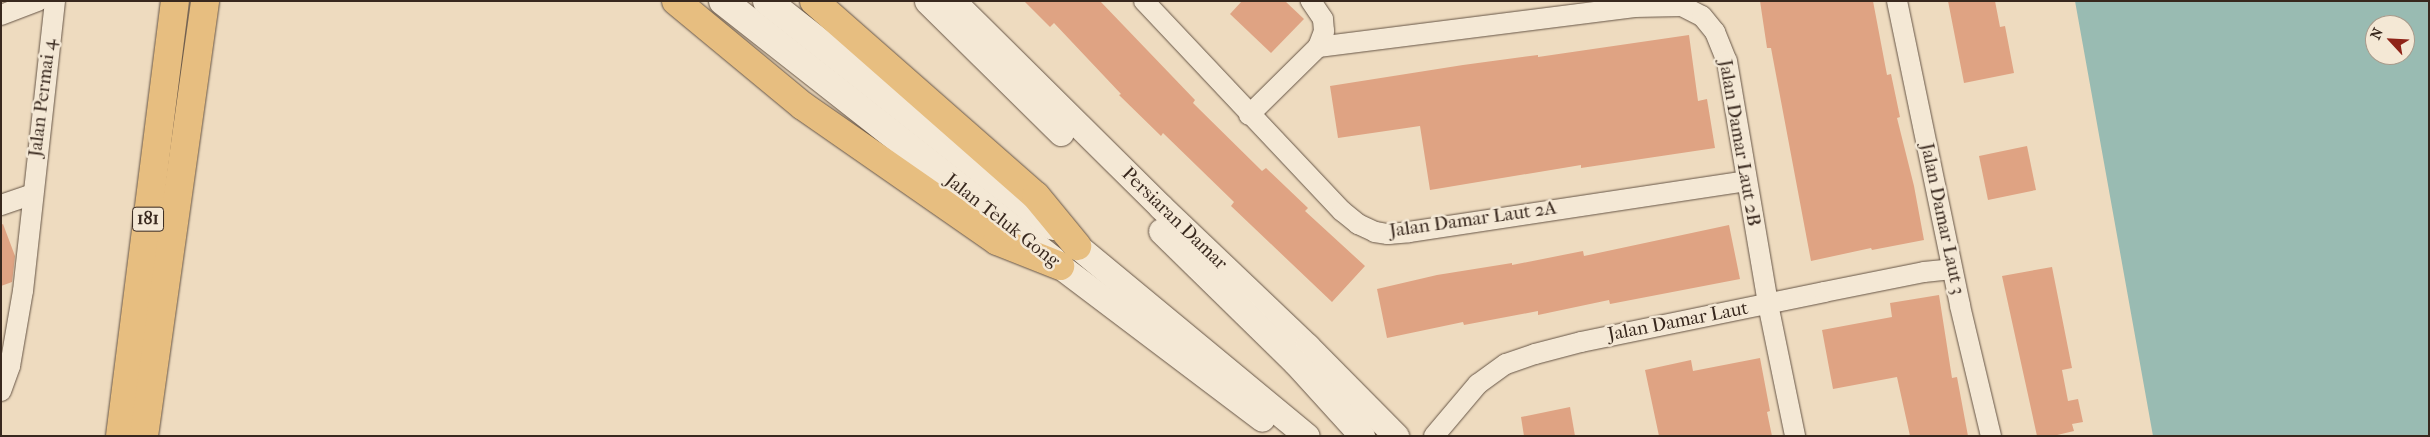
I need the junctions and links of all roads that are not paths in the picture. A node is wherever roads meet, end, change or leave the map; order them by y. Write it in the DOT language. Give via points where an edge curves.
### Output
graph roads {
  1 [pos="38,1"];
  2 [pos="54,1"];
  3 [pos="175,1"];
  4 [pos="205,1"];
  5 [pos="218,1"];
  6 [pos="676,1"];
  7 [pos="723,1"];
  8 [pos="767,1"];
  9 [pos="814,1"];
  10 [pos="927,1"];
  11 [pos="953,1"];
  12 [pos="1144,1"];
  13 [pos="1311,1"];
  14 [pos="1897,1"];
  15 [pos="1,15"];
  16 [pos="1318,47"];
  17 [pos="197,54"];
  18 [pos="1250,115"];
  19 [pos="1746,181"];
  20 [pos="32,194"];
  21 [pos="1,205"];
  22 [pos="1077,246"];
  23 [pos="1060,266"];
  24 [pos="1952,269"];
  25 [pos="1768,304"];
  26 [pos="150,390"];
  27 [pos="1,391"];
  28 [pos="120,436"];
  29 [pos="144,436"];
  30 [pos="151,436"];
  31 [pos="1284,436"];
  32 [pos="1307,436"];
  33 [pos="1362,436"];
  34 [pos="1396,436"];
  35 [pos="1434,436"];
  36 [pos="1795,436"];
  37 [pos="1991,436"];
  1 -- 15 [label="street"];
  2 -- 20 [label="street, Jalan Permai 4"];
  3 -- 28 [label="main road, 181"];
  4 -- 17 [label="main road, 181"];
  5 -- 17 [label="main road"];
  6 -- 23 [label="main road" via="803,106 980,230 997,241"];
  7 -- 23 [label="main road, Jalan Teluk Gong"];
  8 -- 22 [label="main road, Jalan Teluk Gong"];
  9 -- 22 [label="main road" via="1036,196"];
  10 -- 33 [label="street, Persiaran Damar" via="1288,356"];
  11 -- 34 [label="street, Persiaran Damar"];
  12 -- 18 [label="street, Jalan Damar Laut 2A"];
  13 -- 16 [label="street" via="1323,19 1324,31"];
  14 -- 24 [label="street, Jalan Damar Laut 3"];
  16 -- 18 [label="street"];
  16 -- 19 [label="street, Jalan Damar Laut 2B" via="1634,7 1682,6 1702,16 1715,32 1727,61"];
  17 -- 26 [label="main road, 181"];
  18 -- 19 [label="street, Jalan Damar Laut 2A" via="1342,211 1374,232 1388,234"];
  19 -- 25 [label="street, Jalan Damar Laut 2B"];
  20 -- 21 [label="street"];
  20 -- 27 [label="street, Jalan Permai 4" via="23,291 10,366"];
  22 -- 32 [label="street, Jalan Teluk Gong"];
  23 -- 31 [label="street, Jalan Teluk Gong"];
  24 -- 25 [label="street, Jalan Damar Laut"];
  24 -- 37 [label="street, Jalan Damar Laut 3"];
  25 -- 35 [label="street, Jalan Damar Laut" via="1581,342 1506,364 1478,384"];
  25 -- 36 [label="street, Jalan Damar Laut 2B"];
  26 -- 29 [label="main road, 181"];
  26 -- 30 [label="main road"];
}
